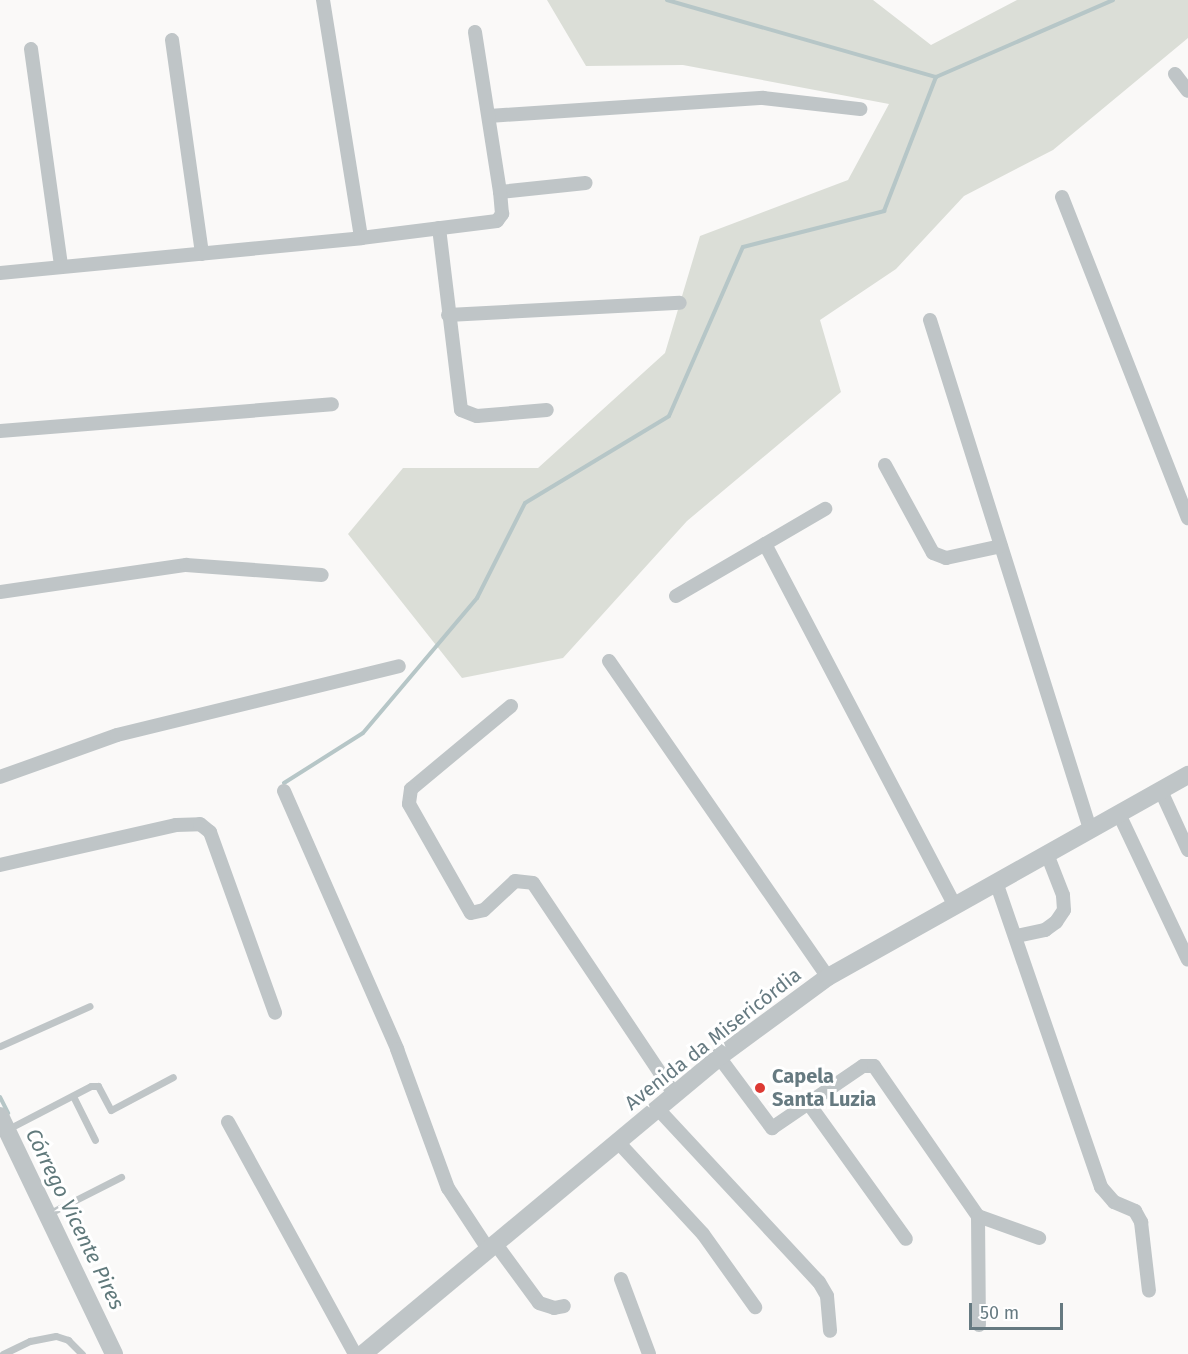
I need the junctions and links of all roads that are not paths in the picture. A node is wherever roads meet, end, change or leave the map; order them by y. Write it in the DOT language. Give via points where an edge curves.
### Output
graph roads {
  1 [pos="323,0"];
  2 [pos="475,32"];
  3 [pos="172,40"];
  4 [pos="31,49"];
  5 [pos="1175,74"];
  6 [pos="1188,91"];
  7 [pos="860,109"];
  8 [pos="489,116"];
  9 [pos="586,183"];
  10 [pos="500,192"];
  11 [pos="1062,197"];
  12 [pos="439,228"];
  13 [pos="361,238"];
  14 [pos="202,254"];
  15 [pos="62,266"];
  16 [pos="0,273"];
  17 [pos="680,303"];
  18 [pos="448,315"];
  19 [pos="930,320"];
  20 [pos="333,404"];
  21 [pos="547,410"];
  22 [pos="0,432"];
  23 [pos="885,465"];
  24 [pos="825,509"];
  25 [pos="1188,518"];
  26 [pos="765,544"];
  27 [pos="1001,546"];
  28 [pos="322,576"];
  29 [pos="0,592"];
  30 [pos="676,596"];
  31 [pos="609,661"];
  32 [pos="399,666"];
  33 [pos="511,706"];
  34 [pos="1188,775"];
  35 [pos="0,777"];
  36 [pos="284,791"];
  37 [pos="1161,791"];
  38 [pos="1119,814"];
  39 [pos="1090,829"];
  40 [pos="1188,850"];
  41 [pos="1047,854"];
  42 [pos="0,865"];
  43 [pos="996,882"];
  44 [pos="955,906"];
  45 [pos="1017,936"];
  46 [pos="1188,960"];
  47 [pos="828,977"];
  48 [pos="90,1006"];
  49 [pos="275,1013"];
  50 [pos="0,1046"];
  51 [pos="719,1058"];
  52 [pos="173,1077"];
  53 [pos="674,1094"];
  54 [pos="73,1096"];
  55 [pos="809,1104"];
  56 [pos="658,1109"];
  57 [pos="228,1122"];
  58 [pos="3,1123"];
  59 [pos="95,1140"];
  60 [pos="618,1142"];
  61 [pos="121,1177"];
  62 [pos="46,1215"];
  63 [pos="978,1216"];
  64 [pos="1039,1238"];
  65 [pos="906,1239"];
  66 [pos="492,1246"];
  67 [pos="621,1279"];
  68 [pos="1149,1290"];
  69 [pos="564,1306"];
  70 [pos="755,1307"];
  71 [pos="979,1325"];
  72 [pos="830,1331"];
  73 [pos="3,1354"];
  74 [pos="82,1354"];
  75 [pos="114,1354"];
  76 [pos="355,1354"];
  77 [pos="363,1354"];
  78 [pos="649,1354"];
  1 -- 13 [label="street"];
  2 -- 8 [label="street"];
  3 -- 14 [label="street"];
  4 -- 15 [label="street"];
  5 -- 6 [label="street"];
  7 -- 8 [label="street" via="763,98"];
  8 -- 10 [label="street"];
  9 -- 10 [label="street"];
  10 -- 12 [label="street" via="501,214 497,221"];
  11 -- 25 [label="street"];
  12 -- 13 [label="street"];
  12 -- 18 [label="street"];
  13 -- 14 [label="street"];
  14 -- 15 [label="street"];
  15 -- 16 [label="street"];
  17 -- 18 [label="street"];
  18 -- 21 [label="street" via="464,414"];
  19 -- 27 [label="street"];
  20 -- 22 [label="street"];
  23 -- 27 [label="street" via="933,553 946,558"];
  24 -- 26 [label="street"];
  26 -- 30 [label="street"];
  26 -- 44 [label="street"];
  27 -- 39 [label="street"];
  28 -- 29 [label="street" via="186,565"];
  31 -- 47 [label="street"];
  32 -- 35 [label="street" via="117,735"];
  33 -- 53 [label="street" via="411,789 409,804 471,913 484,910 515,881 533,884"];
  34 -- 37 [label="street, Avenida da Misericórdia"];
  36 -- 66 [label="street" via="397,1049 448,1188"];
  37 -- 38 [label="street, Avenida da Misericórdia"];
  37 -- 40 [label="street"];
  38 -- 39 [label="street, Avenida da Misericórdia"];
  38 -- 46 [label="street"];
  39 -- 41 [label="street, Avenida da Misericórdia"];
  41 -- 43 [label="street, Avenida da Misericórdia"];
  41 -- 45 [label="street" via="1063,895 1064,910 1045,930"];
  42 -- 49 [label="street" via="183,824 200,824 210,832"];
  43 -- 44 [label="street, Avenida da Misericórdia"];
  43 -- 45 [label="street"];
  44 -- 47 [label="street, Avenida da Misericórdia"];
  45 -- 68 [label="street" via="1101,1187 1113,1202 1135,1211 1141,1222"];
  47 -- 51 [label="street, Avenida da Misericórdia"];
  48 -- 50 [label="lane"];
  51 -- 53 [label="street, Avenida da Misericórdia"];
  51 -- 55 [label="street" via="768,1126 777,1128"];
  52 -- 54 [label="lane" via="111,1110 99,1086"];
  53 -- 56 [label="street, Avenida da Misericórdia"];
  54 -- 58 [label="lane"];
  54 -- 59 [label="lane"];
  55 -- 63 [label="street" via="863,1066 874,1066"];
  55 -- 65 [label="street"];
  56 -- 60 [label="street, Avenida da Misericórdia"];
  56 -- 72 [label="street" via="819,1282 827,1296"];
  57 -- 76 [label="street"];
  58 -- 62 [label="street"];
  60 -- 66 [label="street, Avenida da Misericórdia"];
  60 -- 70 [label="street" via="703,1234"];
  61 -- 62 [label="lane"];
  62 -- 75 [label="street"];
  63 -- 64 [label="street"];
  63 -- 71 [label="street"];
  66 -- 69 [label="street" via="539,1303"];
  66 -- 77 [label="street, Avenida da Misericórdia"];
  67 -- 78 [label="street"];
  73 -- 74 [label="lane" via="30,1341 56,1336 68,1340"];
}
